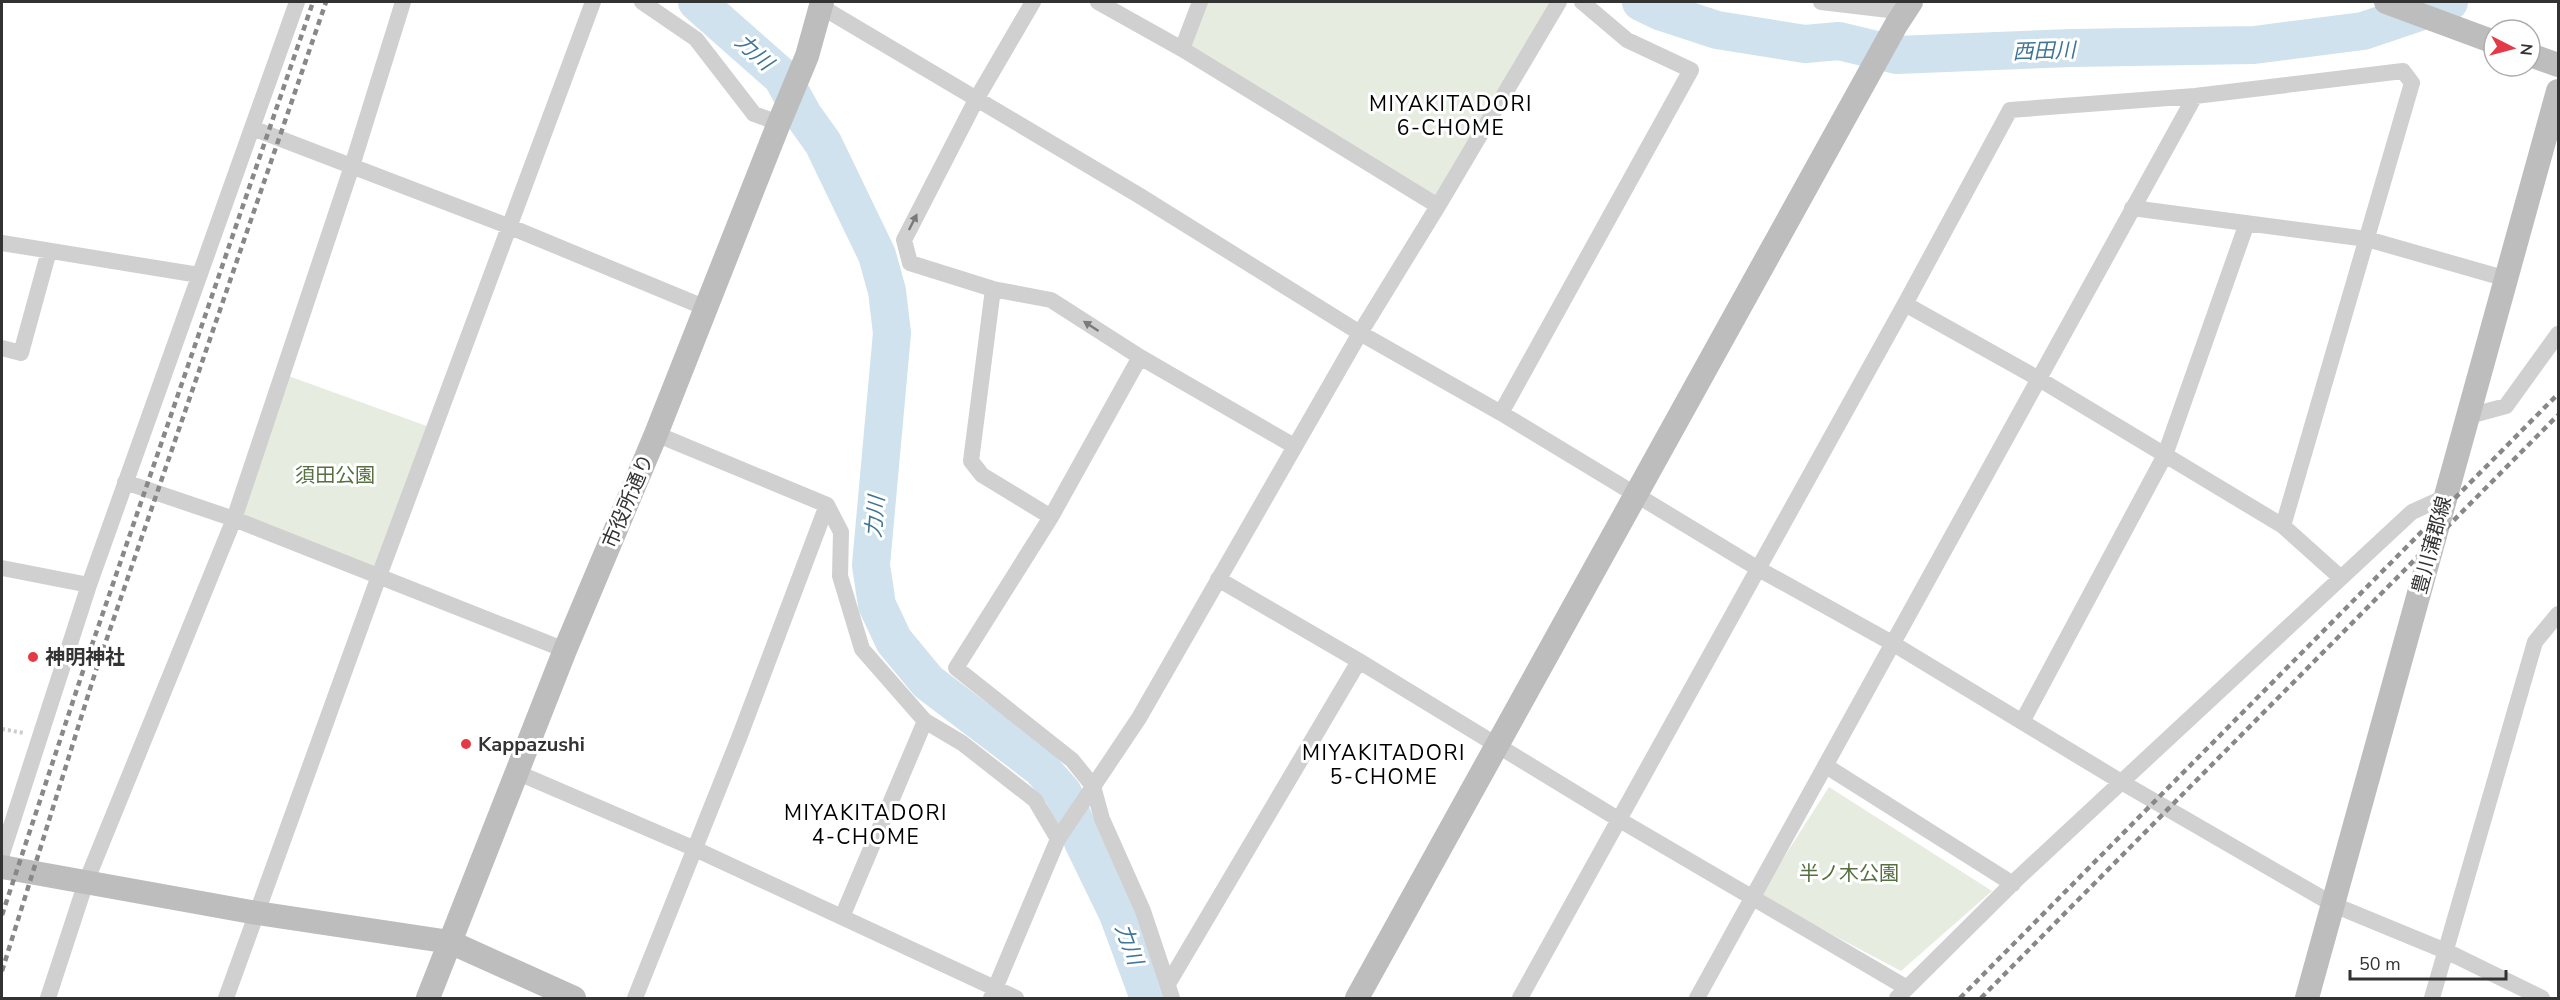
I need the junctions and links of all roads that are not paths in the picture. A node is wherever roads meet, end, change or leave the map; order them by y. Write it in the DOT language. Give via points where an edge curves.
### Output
graph roads {
  1 [pos="297,2"];
  2 [pos="403,2"];
  3 [pos="593,2"];
  4 [pos="642,2"];
  5 [pos="1033,2"];
  6 [pos="1098,2"];
  7 [pos="1200,2"];
  8 [pos="1559,2"];
  9 [pos="1582,2"];
  10 [pos="1821,2"];
  11 [pos="2386,2"];
  12 [pos="821,4"];
  13 [pos="1905,13"];
  14 [pos="2482,38"];
  15 [pos="1182,49"];
  16 [pos="2542,59"];
  17 [pos="2559,65"];
  18 [pos="2559,91"];
  19 [pos="2194,96"];
  20 [pos="977,98"];
  21 [pos="779,123"];
  22 [pos="252,128"];
  23 [pos="352,165"];
  24 [pos="1438,206"];
  25 [pos="2132,208"];
  26 [pos="2247,223"];
  27 [pos="508,226"];
  28 [pos="2367,239"];
  29 [pos="2,243"];
  30 [pos="49,251"];
  31 [pos="199,275"];
  32 [pos="2507,279"];
  33 [pos="993,289"];
  34 [pos="1905,304"];
  35 [pos="706,308"];
  36 [pos="1360,333"];
  37 [pos="2559,334"];
  38 [pos="2,348"];
  39 [pos="1140,357"];
  40 [pos="2038,379"];
  41 [pos="1501,413"];
  42 [pos="2469,416"];
  43 [pos="656,434"];
  44 [pos="1294,446"];
  45 [pos="2165,455"];
  46 [pos="125,482"];
  47 [pos="1636,495"];
  48 [pos="2445,497"];
  49 [pos="827,505"];
  50 [pos="1051,517"];
  51 [pos="234,519"];
  52 [pos="2283,526"];
  53 [pos="2,568"];
  54 [pos="1757,568"];
  55 [pos="380,576"];
  56 [pos="2341,578"];
  57 [pos="1218,579"];
  58 [pos="89,585"];
  59 [pos="2559,614"];
  60 [pos="1892,643"];
  61 [pos="565,650"];
  62 [pos="1359,661"];
  63 [pos="925,721"];
  64 [pos="2022,722"];
  65 [pos="1498,745"];
  66 [pos="1826,766"];
  67 [pos="516,772"];
  68 [pos="2123,783"];
  69 [pos="1089,791"];
  70 [pos="1618,819"];
  71 [pos="1061,835"];
  72 [pos="693,848"];
  73 [pos="2,854"];
  74 [pos="2,867"];
  75 [pos="86,882"];
  76 [pos="2013,884"];
  77 [pos="1752,897"];
  78 [pos="2334,905"];
  79 [pos="257,913"];
  80 [pos="842,917"];
  81 [pos="450,942"];
  82 [pos="2448,952"];
  83 [pos="1171,991"];
  84 [pos="1902,993"];
  85 [pos="993,994"];
  86 [pos="48,999"];
  87 [pos="226,999"];
  88 [pos="428,999"];
  89 [pos="574,999"];
  90 [pos="635,999"];
  91 [pos="1016,999"];
  92 [pos="1357,999"];
  93 [pos="1520,999"];
  94 [pos="1696,999"];
  95 [pos="2307,999"];
  96 [pos="2432,999"];
  97 [pos="2542,999"];
  1 -- 22 [label="street"];
  2 -- 23 [label="street"];
  3 -- 27 [label="street"];
  4 -- 21 [label="street" via="696,39 754,114"];
  5 -- 20 [label="street"];
  6 -- 15 [label="street"];
  7 -- 15 [label="street"];
  8 -- 24 [label="street"];
  9 -- 41 [label="street" via="1627,40 1691,70"];
  10 -- 13 [label="street"];
  11 -- 14 [label="street"];
  12 -- 20 [label="street"];
  12 -- 21 [label="street, 市役所通り" via="807,56"];
  13 -- 47 [label="street"];
  15 -- 24 [label="street"];
  16 -- 17 [label="street"];
  18 -- 32 [label="street, 豊川蒲郡線"];
  19 -- 25 [label="street"];
  19 -- 28 [label="street" via="2403,71 2412,83"];
  19 -- 34 [label="street" via="2010,110"];
  33 -- 20 [label="street, one-way" via="910,263 904,240"];
  20 -- 36 [label="street"];
  21 -- 35 [label="street, 市役所通り"];
  22 -- 23 [label="street"];
  22 -- 31 [label="street"];
  23 -- 27 [label="street"];
  23 -- 51 [label="street"];
  24 -- 36 [label="street"];
  25 -- 26 [label="street"];
  25 -- 40 [label="street"];
  26 -- 28 [label="street"];
  26 -- 45 [label="street"];
  27 -- 35 [label="street"];
  27 -- 55 [label="street"];
  28 -- 32 [label="street"];
  28 -- 52 [label="street"];
  29 -- 30 [label="street"];
  30 -- 31 [label="street"];
  30 -- 38 [label="street" via="21,353"];
  31 -- 46 [label="street"];
  32 -- 42 [label="street, 豊川蒲郡線"];
  39 -- 33 [label="street, one-way" via="1051,300"];
  33 -- 50 [label="street" via="971,461 982,475"];
  34 -- 40 [label="street"];
  34 -- 54 [label="street"];
  35 -- 43 [label="street, 市役所通り"];
  36 -- 41 [label="street"];
  36 -- 44 [label="street"];
  37 -- 42 [label="street" via="2506,406"];
  39 -- 44 [label="street"];
  39 -- 50 [label="street"];
  40 -- 45 [label="street"];
  40 -- 60 [label="street"];
  41 -- 47 [label="street"];
  42 -- 48 [label="street, 豊川蒲郡線"];
  43 -- 49 [label="street"];
  43 -- 61 [label="street, 市役所通り"];
  44 -- 57 [label="street"];
  45 -- 52 [label="street"];
  45 -- 64 [label="street"];
  46 -- 51 [label="street"];
  46 -- 58 [label="street"];
  47 -- 54 [label="street"];
  47 -- 65 [label="street"];
  48 -- 56 [label="street" via="2412,512"];
  48 -- 78 [label="street, 豊川蒲郡線"];
  49 -- 63 [label="street" via="841,532 840,576 862,649"];
  49 -- 72 [label="street"];
  50 -- 69 [label="street" via="956,668 1072,759"];
  51 -- 55 [label="street"];
  51 -- 75 [label="street"];
  52 -- 56 [label="street"];
  53 -- 58 [label="street"];
  54 -- 60 [label="street"];
  54 -- 70 [label="street"];
  55 -- 61 [label="street"];
  55 -- 79 [label="street"];
  56 -- 68 [label="street"];
  57 -- 62 [label="street"];
  57 -- 69 [label="street" via="1139,718"];
  58 -- 73 [label="street"];
  59 -- 82 [label="street" via="2535,642"];
  60 -- 64 [label="street"];
  60 -- 66 [label="street"];
  61 -- 67 [label="street, 市役所通り"];
  62 -- 65 [label="street"];
  62 -- 83 [label="street"];
  63 -- 71 [label="street" via="962,743 1035,800"];
  63 -- 80 [label="street"];
  64 -- 68 [label="street"];
  65 -- 70 [label="street"];
  65 -- 92 [label="street"];
  66 -- 76 [label="street"];
  66 -- 77 [label="street"];
  67 -- 72 [label="street"];
  67 -- 81 [label="street, 市役所通り"];
  68 -- 76 [label="street"];
  68 -- 78 [label="street"];
  69 -- 71 [label="street"];
  69 -- 83 [label="street" via="1143,911"];
  70 -- 77 [label="street"];
  70 -- 93 [label="street"];
  71 -- 85 [label="street"];
  72 -- 80 [label="street"];
  72 -- 90 [label="street"];
  74 -- 75 [label="street"];
  75 -- 79 [label="street"];
  75 -- 86 [label="street"];
  76 -- 84 [label="street"];
  77 -- 84 [label="street"];
  77 -- 94 [label="street"];
  78 -- 82 [label="street"];
  78 -- 95 [label="street, 豊川蒲郡線"];
  79 -- 81 [label="street"];
  79 -- 87 [label="street"];
  80 -- 85 [label="street"];
  81 -- 88 [label="street, 市役所通り"];
  81 -- 89 [label="street"];
  82 -- 96 [label="street"];
  82 -- 97 [label="street"];
  85 -- 91 [label="street"];
}
